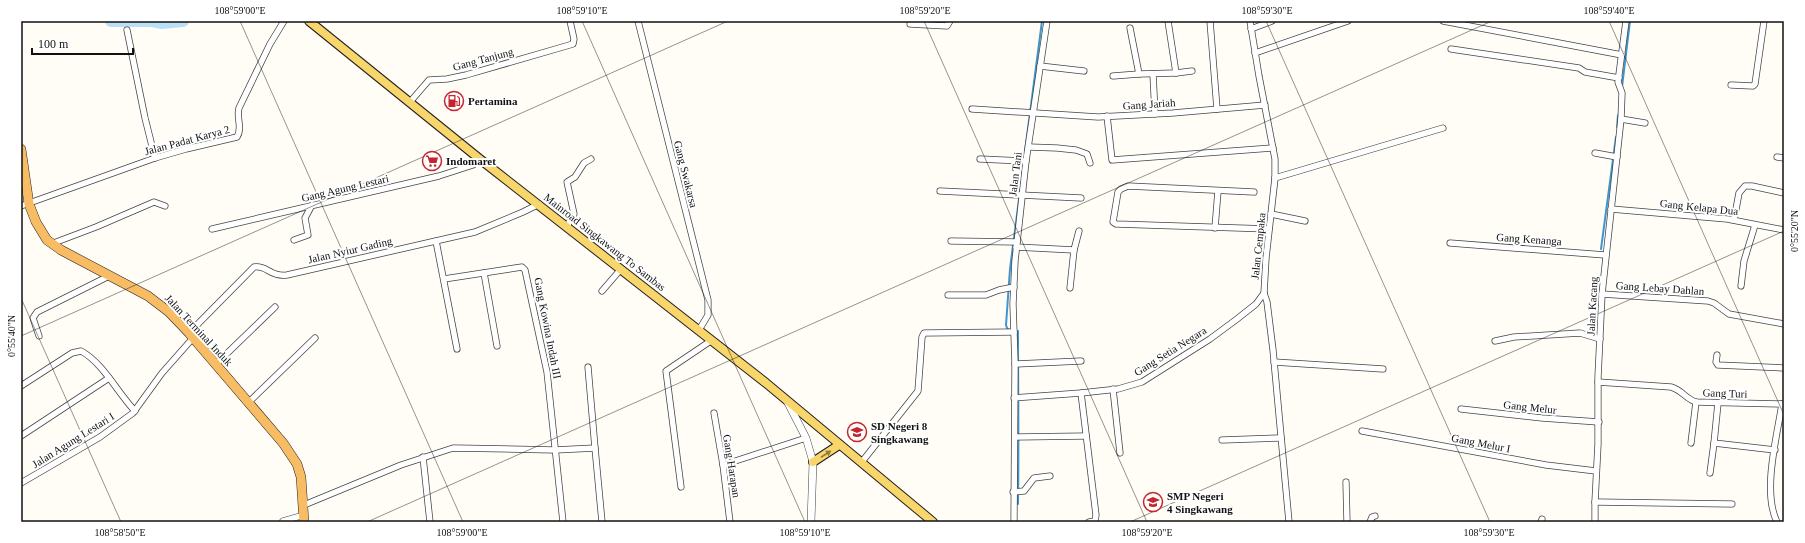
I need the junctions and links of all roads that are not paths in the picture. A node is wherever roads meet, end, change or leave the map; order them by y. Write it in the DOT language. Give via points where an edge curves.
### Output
graph roads {
  1 [pos="284,21"];
  2 [pos="309,21"];
  3 [pos="570,21"];
  4 [pos="638,21"];
  5 [pos="950,21"];
  6 [pos="1047,21"];
  7 [pos="1168,21"];
  8 [pos="1210,21"];
  9 [pos="1250,21"];
  10 [pos="1272,21"];
  11 [pos="1348,21"];
  12 [pos="1443,21"];
  13 [pos="1626,21"];
  14 [pos="1764,21"];
  15 [pos="910,24"];
  16 [pos="1130,28"];
  17 [pos="1251,29"];
  18 [pos="127,30"];
  19 [pos="1451,49"];
  20 [pos="1255,53"];
  21 [pos="1622,54"];
  22 [pos="1040,66"];
  23 [pos="1084,71"];
  24 [pos="1192,72"];
  25 [pos="1176,73"];
  26 [pos="1139,74"];
  27 [pos="1153,74"];
  28 [pos="1113,76"];
  29 [pos="1619,78"];
  30 [pos="1731,85"];
  31 [pos="410,102"];
  32 [pos="1265,104"];
  33 [pos="972,109"];
  34 [pos="1217,109"];
  35 [pos="1030,114"];
  36 [pos="1155,114"];
  37 [pos="1107,116"];
  38 [pos="1621,119"];
  39 [pos="1644,123"];
  40 [pos="1443,128"];
  41 [pos="1029,147"];
  42 [pos="1273,148"];
  43 [pos="21,149"];
  44 [pos="1595,153"];
  45 [pos="1614,156"];
  46 [pos="1777,157"];
  47 [pos="155,158"];
  48 [pos="1784,158"];
  49 [pos="591,159"];
  50 [pos="980,159"];
  51 [pos="481,160"];
  52 [pos="1024,161"];
  53 [pos="1090,163"];
  54 [pos="1275,178"];
  55 [pos="940,191"];
  56 [pos="1218,191"];
  57 [pos="1254,192"];
  58 [pos="1784,193"];
  59 [pos="1019,195"];
  60 [pos="1081,198"];
  61 [pos="539,204"];
  62 [pos="25,205"];
  63 [pos="312,205"];
  64 [pos="165,206"];
  65 [pos="1611,209"];
  66 [pos="1271,214"];
  67 [pos="1734,220"];
  68 [pos="1305,221"];
  69 [pos="568,224"];
  70 [pos="1755,225"];
  71 [pos="1215,228"];
  72 [pos="212,229"];
  73 [pos="1268,230"];
  74 [pos="1784,230"];
  75 [pos="1079,231"];
  76 [pos="294,240"];
  77 [pos="436,241"];
  78 [pos="951,241"];
  79 [pos="1450,243"];
  80 [pos="52,244"];
  81 [pos="1016,244"];
  82 [pos="1074,250"];
  83 [pos="1605,255"];
  84 [pos="621,270"];
  85 [pos="484,273"];
  86 [pos="109,276"];
  87 [pos="444,279"];
  88 [pos="1741,286"];
  89 [pos="1014,287"];
  90 [pos="1070,288"];
  91 [pos="602,291"];
  92 [pos="1264,293"];
  93 [pos="1602,294"];
  94 [pos="948,295"];
  95 [pos="275,307"];
  96 [pos="1784,324"];
  97 [pos="701,326"];
  98 [pos="1011,332"];
  99 [pos="39,336"];
  100 [pos="191,336"];
  101 [pos="315,338"];
  102 [pos="1600,339"];
  103 [pos="712,340"];
  104 [pos="1495,341"];
  105 [pos="497,346"];
  106 [pos="456,349"];
  107 [pos="1717,355"];
  108 [pos="1081,361"];
  109 [pos="1274,362"];
  110 [pos="216,364"];
  111 [pos="1015,364"];
  112 [pos="588,367"];
  113 [pos="1784,368"];
  114 [pos="1382,369"];
  115 [pos="108,378"];
  116 [pos="1598,382"];
  117 [pos="21,386"];
  118 [pos="1112,389"];
  119 [pos="1081,393"];
  120 [pos="1016,398"];
  121 [pos="787,401"];
  122 [pos="249,402"];
  123 [pos="1696,402"];
  124 [pos="1718,403"];
  125 [pos="1783,404"];
  126 [pos="1461,408"];
  127 [pos="135,411"];
  128 [pos="714,413"];
  129 [pos="1598,422"];
  130 [pos="1362,431"];
  131 [pos="21,436"];
  132 [pos="1086,436"];
  133 [pos="1016,437"];
  134 [pos="806,438"];
  135 [pos="1277,439"];
  136 [pos="1222,440"];
  137 [pos="1691,443"];
  138 [pos="1714,443"];
  139 [pos="839,445"];
  140 [pos="595,448"];
  141 [pos="555,450"];
  142 [pos="1775,450"];
  143 [pos="1120,453"];
  144 [pos="423,457"];
  145 [pos="813,462"];
  146 [pos="860,463"];
  147 [pos="723,465"];
  148 [pos="1596,471"];
  149 [pos="1710,473"];
  150 [pos="1050,476"];
  151 [pos="1346,482"];
  152 [pos="21,483"];
  153 [pos="681,487"];
  154 [pos="1017,492"];
  155 [pos="1595,502"];
  156 [pos="1732,504"];
  157 [pos="304,506"];
  158 [pos="1375,516"];
  159 [pos="304,519"];
  160 [pos="283,521"];
  161 [pos="430,522"];
  162 [pos="562,522"];
  163 [pos="602,522"];
  164 [pos="730,522"];
  165 [pos="811,522"];
  166 [pos="933,522"];
  167 [pos="1014,522"];
  168 [pos="1089,522"];
  169 [pos="1290,522"];
  170 [pos="1347,522"];
  171 [pos="1370,522"];
  172 [pos="1595,522"];
  173 [pos="1776,522"];
  1 -- 47 [label="street, Jalan Padat Karya 2" via="239,108 237,117 240,129 237,138"];
  2 -- 31 [label="main road, Mainroad Singkawang To Sambas"];
  3 -- 31 [label="street, Gang Tanjung" via="573,44 466,74 429,80"];
  4 -- 97 [label="street, Gang Swakarsa" via="708,300 708,312"];
  5 -- 15 [label="street" via="947,26"];
  6 -- 22 [label="street, Jalan Tani"];
  7 -- 25 [label="street"];
  8 -- 34 [label="street"];
  9 -- 17 [label="street, Jalan Cempaka"];
  10 -- 17 [label="street"];
  11 -- 20 [label="street"];
  12 -- 21 [label="street"];
  13 -- 21 [label="street, Jalan Kacang"];
  14 -- 30 [label="street" via="1755,84"];
  16 -- 26 [label="street"];
  17 -- 20 [label="street, Jalan Cempaka"];
  18 -- 47 [label="street"];
  19 -- 29 [label="street" via="1579,68 1585,72"];
  20 -- 32 [label="street, Jalan Cempaka"];
  21 -- 29 [label="street, Jalan Kacang"];
  22 -- 23 [label="street"];
  22 -- 35 [label="street, Jalan Tani"];
  24 -- 25 [label="street"];
  25 -- 27 [label="street"];
  26 -- 27 [label="street"];
  26 -- 28 [label="street"];
  27 -- 36 [label="street"];
  29 -- 38 [label="street, Jalan Kacang"];
  31 -- 51 [label="main road, Mainroad Singkawang To Sambas"];
  32 -- 34 [label="street, Gang Jariah"];
  32 -- 42 [label="street, Jalan Cempaka"];
  33 -- 35 [label="street, Gang Jariah"];
  34 -- 36 [label="street, Gang Jariah"];
  35 -- 37 [label="street, Gang Jariah"];
  35 -- 41 [label="street, Jalan Tani"];
  36 -- 37 [label="street, Gang Jariah"];
  37 -- 42 [label="street" via="1112,160"];
  38 -- 39 [label="street"];
  38 -- 45 [label="street, Jalan Kacang"];
  40 -- 54 [label="street"];
  41 -- 52 [label="street, Jalan Tani"];
  41 -- 53 [label="street" via="1076,150 1087,154"];
  42 -- 54 [label="street, Jalan Cempaka"];
  43 -- 62 [label="highway, Jalan Terminal Induk"];
  44 -- 45 [label="street"];
  45 -- 65 [label="street, Jalan Kacang"];
  46 -- 48 [label="street"];
  47 -- 62 [label="street, Jalan Padat Karya 2"];
  49 -- 69 [label="street" via="567,182 574,216"];
  50 -- 52 [label="street"];
  51 -- 61 [label="main road, Mainroad Singkawang To Sambas"];
  51 -- 63 [label="street, Gang Agung Lestari" via="439,176"];
  52 -- 59 [label="street, Jalan Tani"];
  54 -- 66 [label="street, Jalan Cempaka"];
  55 -- 59 [label="street"];
  56 -- 57 [label="street"];
  56 -- 71 [label="street"];
  56 -- 71 [label="street" via="1128,186 1118,192 1112,218 1116,224"];
  58 -- 67 [label="street" via="1744,186 1739,192"];
  59 -- 60 [label="street"];
  59 -- 81 [label="street, Jalan Tani"];
  61 -- 69 [label="main road, Mainroad Singkawang To Sambas"];
  61 -- 77 [label="street, Jalan Nyiur Gading" via="489,228"];
  62 -- 80 [label="highway, Jalan Terminal Induk"];
  63 -- 72 [label="street, Gang Agung Lestari"];
  63 -- 76 [label="street" via="305,218 308,235"];
  64 -- 80 [label="street" via="154,202 148,204"];
  65 -- 67 [label="street, Gang Kelapa Dua"];
  65 -- 83 [label="street, Jalan Kacang"];
  66 -- 68 [label="street"];
  66 -- 73 [label="street, Jalan Cempaka"];
  67 -- 70 [label="street, Gang Kelapa Dua"];
  69 -- 84 [label="main road, Mainroad Singkawang To Sambas"];
  70 -- 74 [label="street, Gang Kelapa Dua"];
  70 -- 88 [label="street" via="1744,260"];
  71 -- 73 [label="street"];
  73 -- 92 [label="street, Jalan Cempaka"];
  75 -- 82 [label="street"];
  77 -- 87 [label="street"];
  77 -- 100 [label="street, Jalan Nyiur Gading" via="281,276 254,267"];
  78 -- 81 [label="street"];
  79 -- 83 [label="street, Gang Kenanga"];
  80 -- 86 [label="highway, Jalan Terminal Induk"];
  81 -- 82 [label="street"];
  81 -- 89 [label="street, Jalan Tani"];
  82 -- 90 [label="street"];
  83 -- 93 [label="street, Jalan Kacang"];
  84 -- 91 [label="street"];
  84 -- 97 [label="main road, Mainroad Singkawang To Sambas"];
  85 -- 87 [label="street, Gang Kowina Indah III"];
  85 -- 105 [label="street"];
  85 -- 141 [label="street, Gang Kowina Indah III" via="522,267 525,270 547,372"];
  86 -- 99 [label="street" via="36,312 33,318"];
  86 -- 100 [label="highway, Jalan Terminal Induk" via="156,302"];
  87 -- 106 [label="street"];
  89 -- 94 [label="street" via="986,295"];
  89 -- 98 [label="street, Jalan Tani"];
  92 -- 109 [label="street, Jalan Cempaka"];
  92 -- 118 [label="street, Gang Setia Negara" via="1256,304 1237,319 1150,378 1134,385"];
  93 -- 96 [label="street, Gang Lebay Dahlan" via="1708,301 1730,314"];
  93 -- 102 [label="street, Jalan Kacang"];
  95 -- 110 [label="street"];
  97 -- 103 [label="main road, Mainroad Singkawang To Sambas"];
  98 -- 111 [label="street, Jalan Tani"];
  98 -- 146 [label="street" via="924,333 918,391"];
  100 -- 110 [label="highway, Jalan Terminal Induk"];
  100 -- 127 [label="street, Jalan Agung Lestari I"];
  101 -- 122 [label="street"];
  102 -- 104 [label="street" via="1580,333 1514,337"];
  102 -- 116 [label="street, Jalan Kacang"];
  103 -- 121 [label="main road, Mainroad Singkawang To Sambas"];
  103 -- 153 [label="street" via="666,371"];
  107 -- 113 [label="street" via="1718,365"];
  108 -- 111 [label="street"];
  109 -- 114 [label="street"];
  109 -- 135 [label="street, Jalan Cempaka"];
  110 -- 122 [label="highway, Jalan Terminal Induk"];
  111 -- 120 [label="street, Jalan Tani"];
  112 -- 140 [label="street"];
  115 -- 117 [label="street" via="87,355 77,351"];
  115 -- 127 [label="street"];
  115 -- 131 [label="street"];
  116 -- 123 [label="street, Gang Turi" via="1672,387"];
  116 -- 129 [label="street, Jalan Kacang"];
  118 -- 119 [label="street, Gang Setia Negara"];
  118 -- 143 [label="street"];
  119 -- 120 [label="street, Gang Setia Negara"];
  119 -- 132 [label="street"];
  120 -- 133 [label="street, Jalan Tani"];
  121 -- 134 [label="street, Mainroad Singkawang To Sambas"];
  121 -- 139 [label="main road"];
  122 -- 157 [label="highway, Jalan Terminal Induk" via="297,464"];
  123 -- 124 [label="street, Gang Turi"];
  123 -- 137 [label="street"];
  124 -- 125 [label="street, Gang Turi"];
  124 -- 138 [label="street"];
  125 -- 142 [label="street"];
  126 -- 129 [label="street, Gang Melur" via="1529,417"];
  127 -- 152 [label="street, Jalan Agung Lestari I" via="100,437"];
  128 -- 147 [label="street, Gang Harapan"];
  129 -- 148 [label="street, Jalan Kacang"];
  130 -- 148 [label="street, Gang Melur I" via="1546,465"];
  132 -- 133 [label="street"];
  132 -- 168 [label="street" via="1096,515 1095,521"];
  133 -- 154 [label="street, Jalan Tani"];
  134 -- 145 [label="street, Mainroad Singkawang To Sambas"];
  134 -- 147 [label="street"];
  135 -- 136 [label="street"];
  135 -- 169 [label="street, Jalan Cempaka"];
  138 -- 142 [label="street"];
  138 -- 149 [label="street"];
  145 -- 139 [label="main road, one-way"];
  139 -- 146 [label="main road"];
  140 -- 141 [label="street"];
  140 -- 163 [label="street"];
  141 -- 144 [label="street" via="453,448"];
  141 -- 162 [label="street"];
  142 -- 173 [label="street" via="1770,503"];
  144 -- 157 [label="street"];
  144 -- 161 [label="street"];
  145 -- 165 [label="street, Mainroad Singkawang To Sambas"];
  146 -- 166 [label="main road"];
  147 -- 164 [label="street, Gang Harapan"];
  148 -- 155 [label="street, Jalan Kacang"];
  150 -- 154 [label="street" via="1033,479 1028,489"];
  151 -- 170 [label="street"];
  154 -- 167 [label="street, Jalan Tani"];
  155 -- 156 [label="street"];
  155 -- 172 [label="street, Jalan Kacang"];
  157 -- 159 [label="highway, Jalan Terminal Induk"];
  158 -- 171 [label="street"];
  159 -- 160 [label="street"];
}
